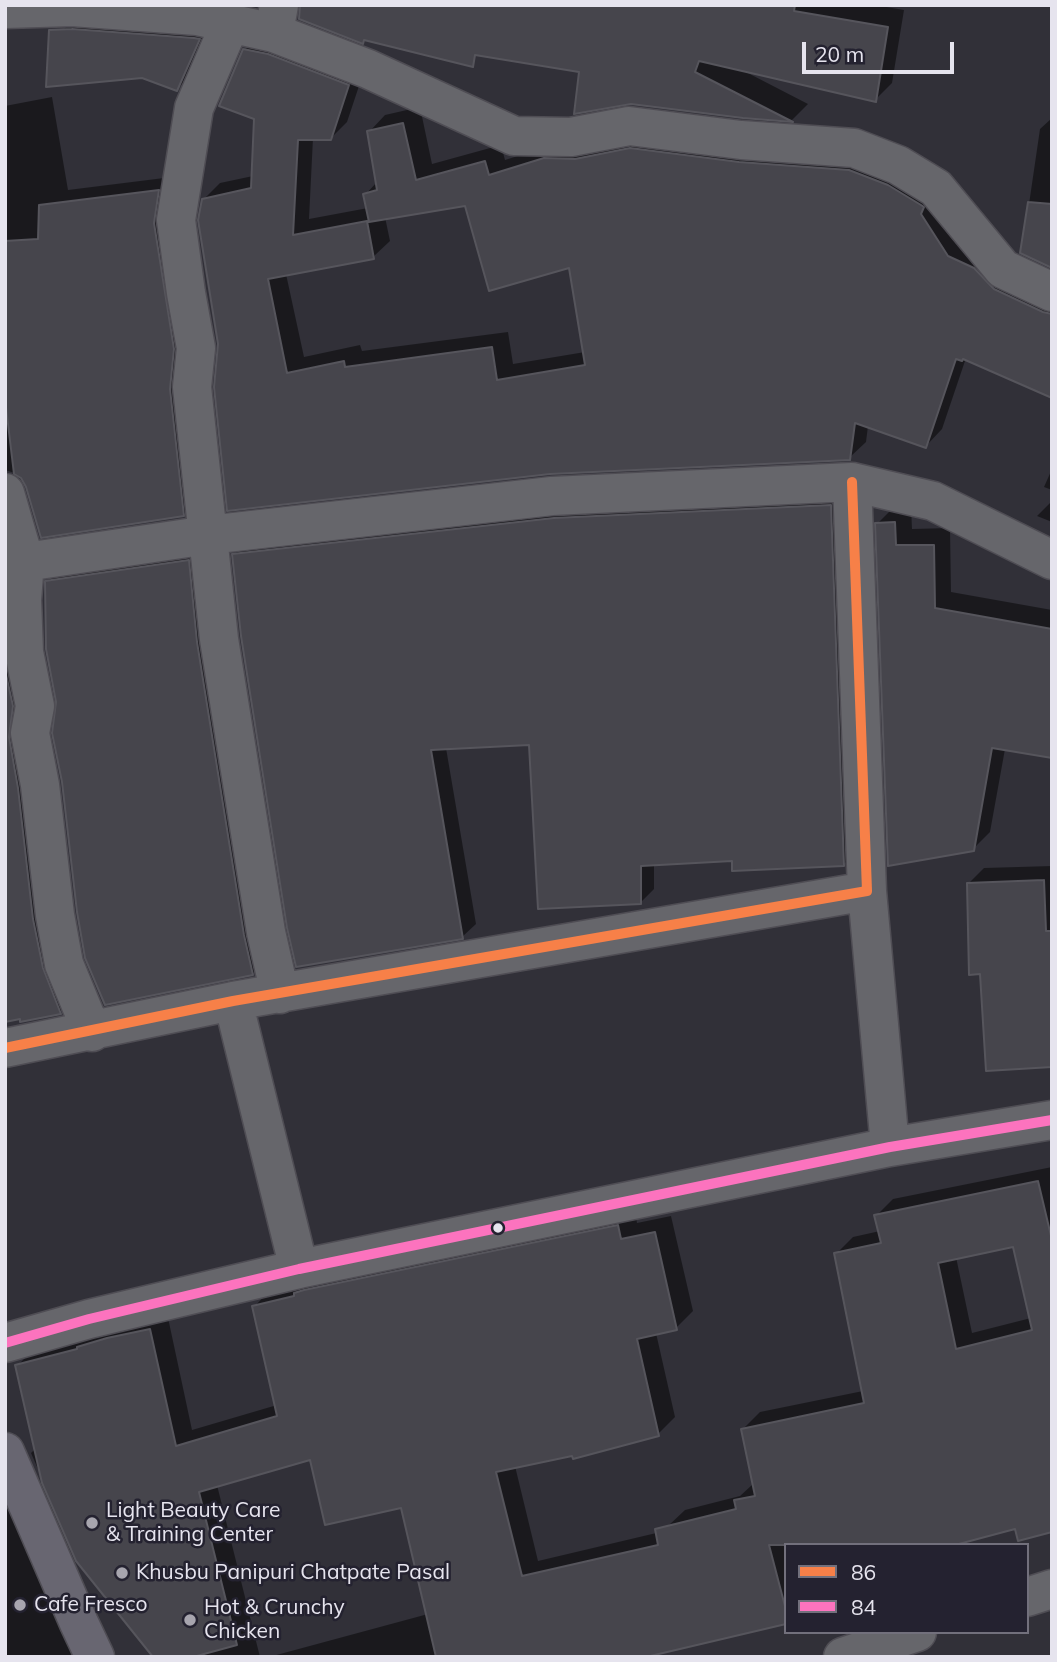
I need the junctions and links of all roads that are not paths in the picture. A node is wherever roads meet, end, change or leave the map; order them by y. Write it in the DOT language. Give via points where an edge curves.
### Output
graph roads {
  1 [pos="5,9"];
  2 [pos="276,19"];
  3 [pos="230,24"];
  4 [pos="1052,292"];
  5 [pos="852,482"];
  6 [pos="5,493"];
  7 [pos="208,535"];
  8 [pos="1052,560"];
  9 [pos="15,564"];
  10 [pos="867,891"];
  11 [pos="280,994"];
  12 [pos="233,1001"];
  13 [pos="92,1032"];
  14 [pos="5,1048"];
  15 [pos="1052,1119"];
  16 [pos="890,1147"];
  17 [pos="299,1269"];
  18 [pos="5,1343"];
  19 [pos="5,1452"];
  20 [pos="1052,1589"];
  21 [pos="1029,1596"];
  22 [pos="911,1634"];
  23 [pos="95,1657"];
  24 [pos="843,1657"];
  1 -- 3 [label="street" via="72,7 197,16"];
  2 -- 3 [label="street"];
  2 -- 4 [label="street" via="368,69 514,136 571,137 629,126 854,148 898,165 936,188 1003,269"];
  3 -- 7 [label="street" via="194,108 176,220 196,348 192,387"];
  5 -- 7 [label="street" via="552,496"];
  5 -- 8 [label="street" via="933,501"];
  5 -- 10 [label="street"];
  6 -- 9 [label="street"];
  7 -- 9 [label="street"];
  7 -- 11 [label="street" via="219,639"];
  9 -- 13 [label="street" via="35,706 30,733 55,915 64,964"];
  10 -- 11 [label="street"];
  10 -- 16 [label="street"];
  11 -- 12 [label="street"];
  12 -- 13 [label="street"];
  12 -- 17 [label="street"];
  13 -- 14 [label="street"];
  15 -- 16 [label="street"];
  16 -- 17 [label="street"];
  17 -- 18 [label="street"];
  19 -- 23 [label="main road"];
  20 -- 21 [label="street"];
  22 -- 24 [label="street"];
}
